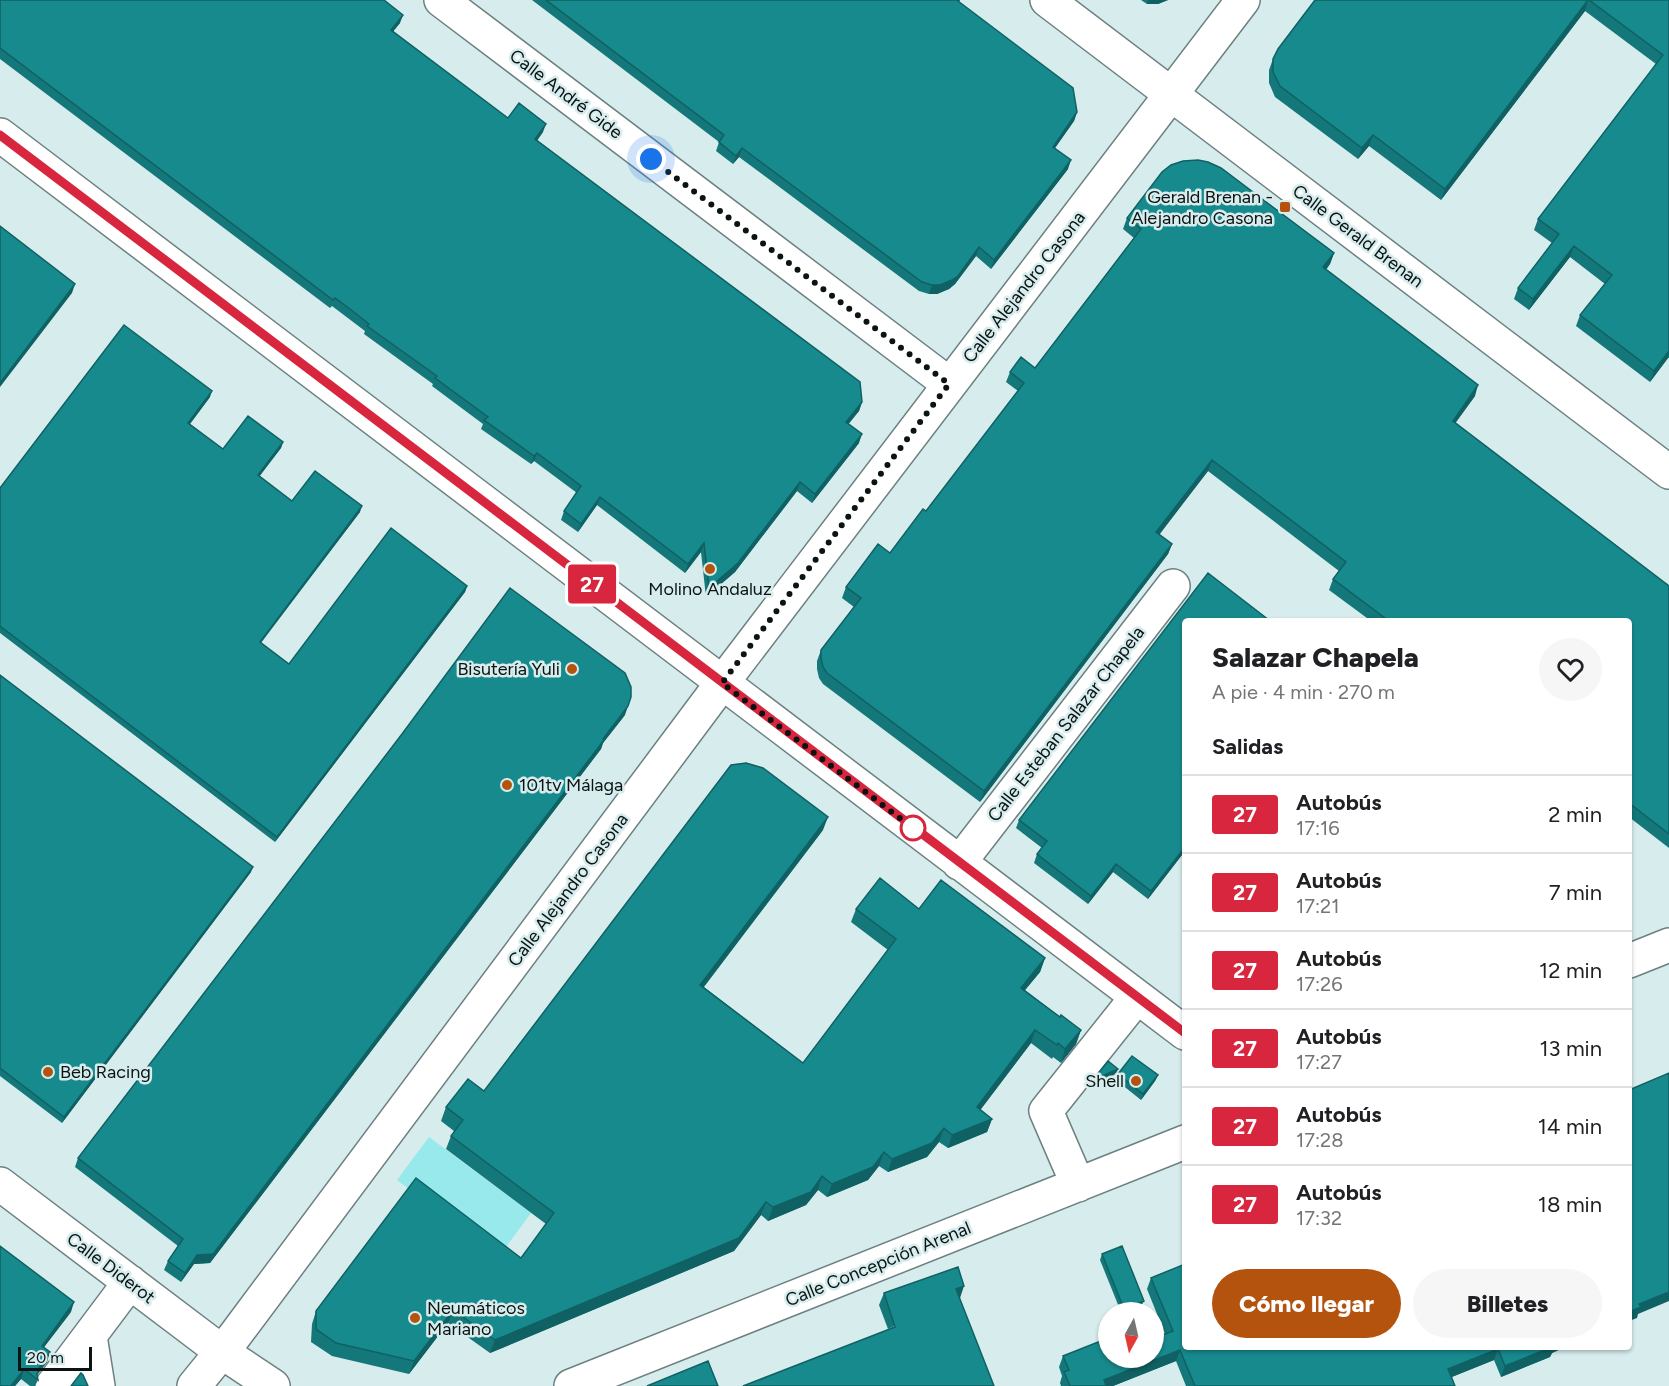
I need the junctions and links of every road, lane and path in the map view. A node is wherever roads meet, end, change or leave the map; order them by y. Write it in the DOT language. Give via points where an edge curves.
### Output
graph roads {
  1 [pos="441,0"];
  2 [pos="1047,0"];
  3 [pos="1243,0"];
  4 [pos="1172,94"];
  5 [pos="0,135"];
  6 [pos="949,384"];
  7 [pos="1669,472"];
  8 [pos="1173,586"];
  9 [pos="722,683"];
  10 [pos="959,863"];
  11 [pos="1669,945"];
  12 [pos="1632,960"];
  13 [pos="1137,997"];
  14 [pos="1182,1030"];
  15 [pos="1182,1130"];
  16 [pos="1182,1143"];
  17 [pos="1131,1164"];
  18 [pos="0,1184"];
  19 [pos="1078,1185"];
  20 [pos="130,1282"];
  21 [pos="90,1336"];
  22 [pos="222,1352"];
  23 [pos="52,1386"];
  24 [pos="98,1386"];
  25 [pos="194,1386"];
  26 [pos="273,1386"];
  27 [pos="571,1386"];
  1 -- 6 [label="street, Calle André Gide"];
  2 -- 4 [label="street, Calle Gerald Brenan"];
  3 -- 4 [label="street, Calle Alejandro Casona"];
  4 -- 6 [label="street, Calle Alejandro Casona"];
  4 -- 7 [label="street, Calle Gerald Brenan"];
  5 -- 9 [label="street"];
  6 -- 9 [label="street, Calle Alejandro Casona"];
  8 -- 10 [label="street, Calle Esteban Salazar Chapela"];
  9 -- 10 [label="street"];
  9 -- 22 [label="street, Calle Alejandro Casona"];
  10 -- 13 [label="street"];
  11 -- 12 [label="street"];
  13 -- 14 [label="street"];
  13 -- 19 [label="street" via="1046,1111"];
  15 -- 17 [label="street"];
  16 -- 17 [label="street, Calle Concepción Arenal"];
  17 -- 19 [label="street, Calle Concepción Arenal"];
  18 -- 20 [label="street, Calle Diderot"];
  19 -- 27 [label="street, Calle Concepción Arenal"];
  20 -- 21 [label="street"];
  20 -- 22 [label="street, Calle Diderot"];
  21 -- 23 [label="street"];
  21 -- 24 [label="street"];
  22 -- 25 [label="street, Calle Alejandro Casona"];
  22 -- 26 [label="street"];
}
